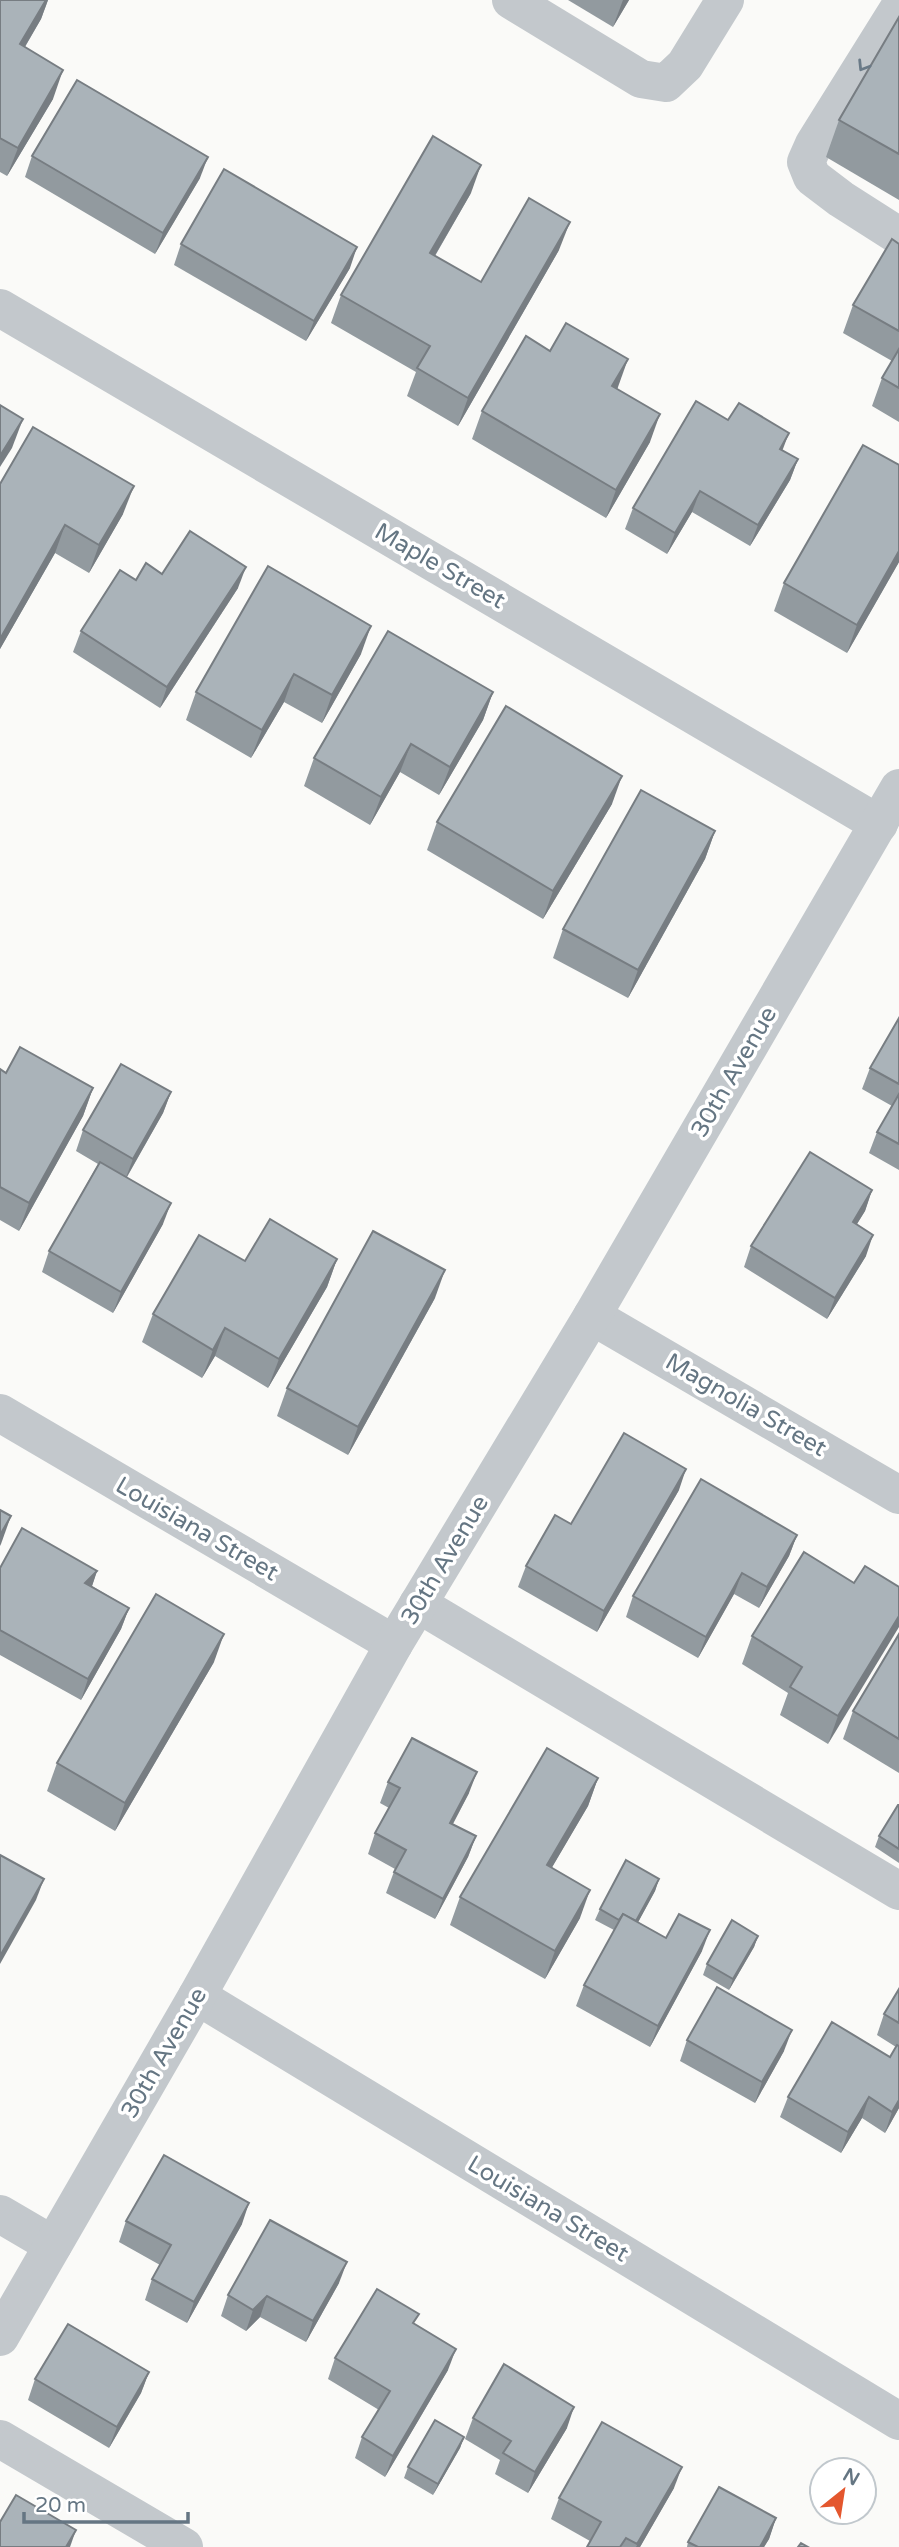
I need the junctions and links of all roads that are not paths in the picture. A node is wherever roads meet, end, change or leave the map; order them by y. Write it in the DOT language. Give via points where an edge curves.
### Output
graph roads {
  1 [pos="511,0"];
  2 [pos="725,0"];
  3 [pos="899,8"];
  4 [pos="899,236"];
  5 [pos="0,308"];
  6 [pos="899,788"];
  7 [pos="879,824"];
  8 [pos="592,1316"];
  9 [pos="0,1413"];
  10 [pos="899,1495"];
  11 [pos="418,1604"];
  12 [pos="394,1644"];
  13 [pos="899,1891"];
  14 [pos="197,1996"];
  15 [pos="0,2214"];
  16 [pos="53,2245"];
  17 [pos="0,2337"];
  18 [pos="899,2421"];
  19 [pos="0,2439"];
  20 [pos="184,2547"];
  1 -- 2 [label="street" via="641,79 666,83 685,65"];
  3 -- 4 [label="street, one-way" via="806,162 812,177"];
  5 -- 7 [label="street, Maple Street"];
  6 -- 7 [label="street, 30th Avenue"];
  7 -- 8 [label="street, 30th Avenue"];
  8 -- 10 [label="street, Magnolia Street"];
  8 -- 11 [label="street, 30th Avenue"];
  9 -- 12 [label="street, Louisiana Street"];
  11 -- 12 [label="street, 30th Avenue"];
  11 -- 13 [label="street"];
  12 -- 14 [label="street, 30th Avenue"];
  14 -- 16 [label="street, 30th Avenue"];
  14 -- 18 [label="street, Louisiana Street"];
  15 -- 16 [label="street"];
  16 -- 17 [label="street, 30th Avenue"];
  19 -- 20 [label="street"];
}
